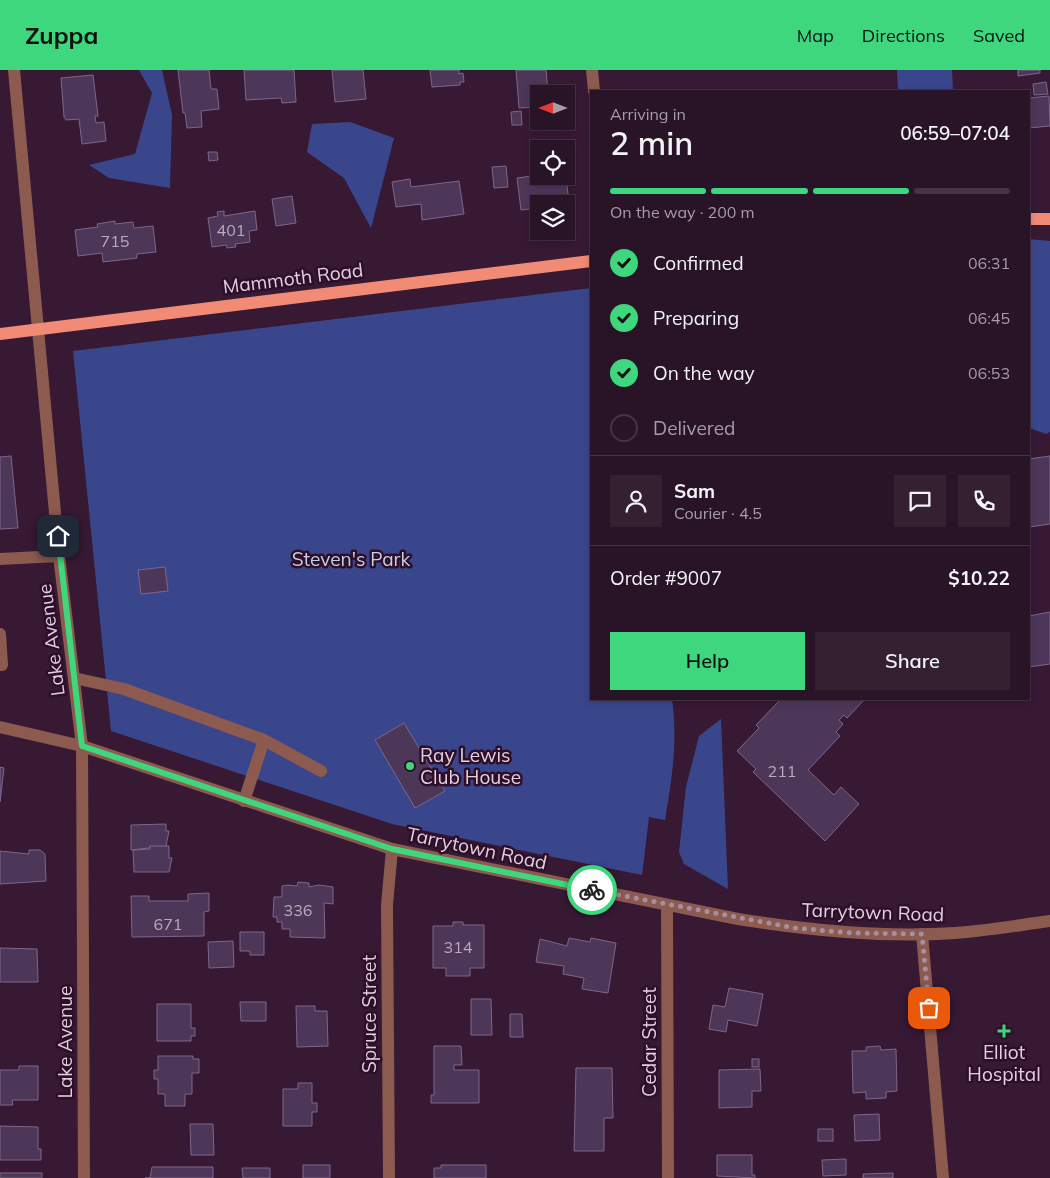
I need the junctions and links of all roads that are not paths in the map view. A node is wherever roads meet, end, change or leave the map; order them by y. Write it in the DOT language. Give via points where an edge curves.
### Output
graph roads {
  1 [pos="14,70"];
  2 [pos="592,70"];
  3 [pos="594,90"];
  4 [pos="1030,219"];
  5 [pos="1050,219"];
  6 [pos="590,261"];
  7 [pos="40,328"];
  8 [pos="0,334"];
  9 [pos="59,556"];
  10 [pos="0,559"];
  11 [pos="0,634"];
  12 [pos="0,665"];
  13 [pos="74,678"];
  14 [pos="0,727"];
  15 [pos="264,740"];
  16 [pos="82,746"];
  17 [pos="321,772"];
  18 [pos="244,801"];
  19 [pos="392,849"];
  20 [pos="667,906"];
  21 [pos="1050,921"];
  22 [pos="922,934"];
  23 [pos="84,1178"];
  24 [pos="389,1178"];
  25 [pos="668,1178"];
  26 [pos="943,1178"];
  1 -- 7 [label="street, Lake Avenue"];
  2 -- 3 [label="street"];
  4 -- 5 [label="main road"];
  6 -- 7 [label="main road, Mammoth Road"];
  7 -- 8 [label="main road, Mammoth Road"];
  7 -- 9 [label="street, Lake Avenue"];
  9 -- 10 [label="street"];
  9 -- 13 [label="street, Lake Avenue"];
  11 -- 12 [label="street"];
  13 -- 15 [label="street" via="124,689"];
  13 -- 16 [label="street, Lake Avenue"];
  14 -- 16 [label="street, Tarrytown Road"];
  15 -- 17 [label="street"];
  15 -- 18 [label="street"];
  16 -- 18 [label="street, Tarrytown Road"];
  16 -- 23 [label="street, Lake Avenue"];
  18 -- 19 [label="street, Tarrytown Road"];
  19 -- 20 [label="street, Tarrytown Road"];
  19 -- 24 [label="street, Spruce Street" via="387,905"];
  20 -- 22 [label="street, Tarrytown Road" via="795,928"];
  20 -- 25 [label="street, Cedar Street"];
  21 -- 22 [label="street, Tarrytown Road"];
  22 -- 26 [label="street"];
}
